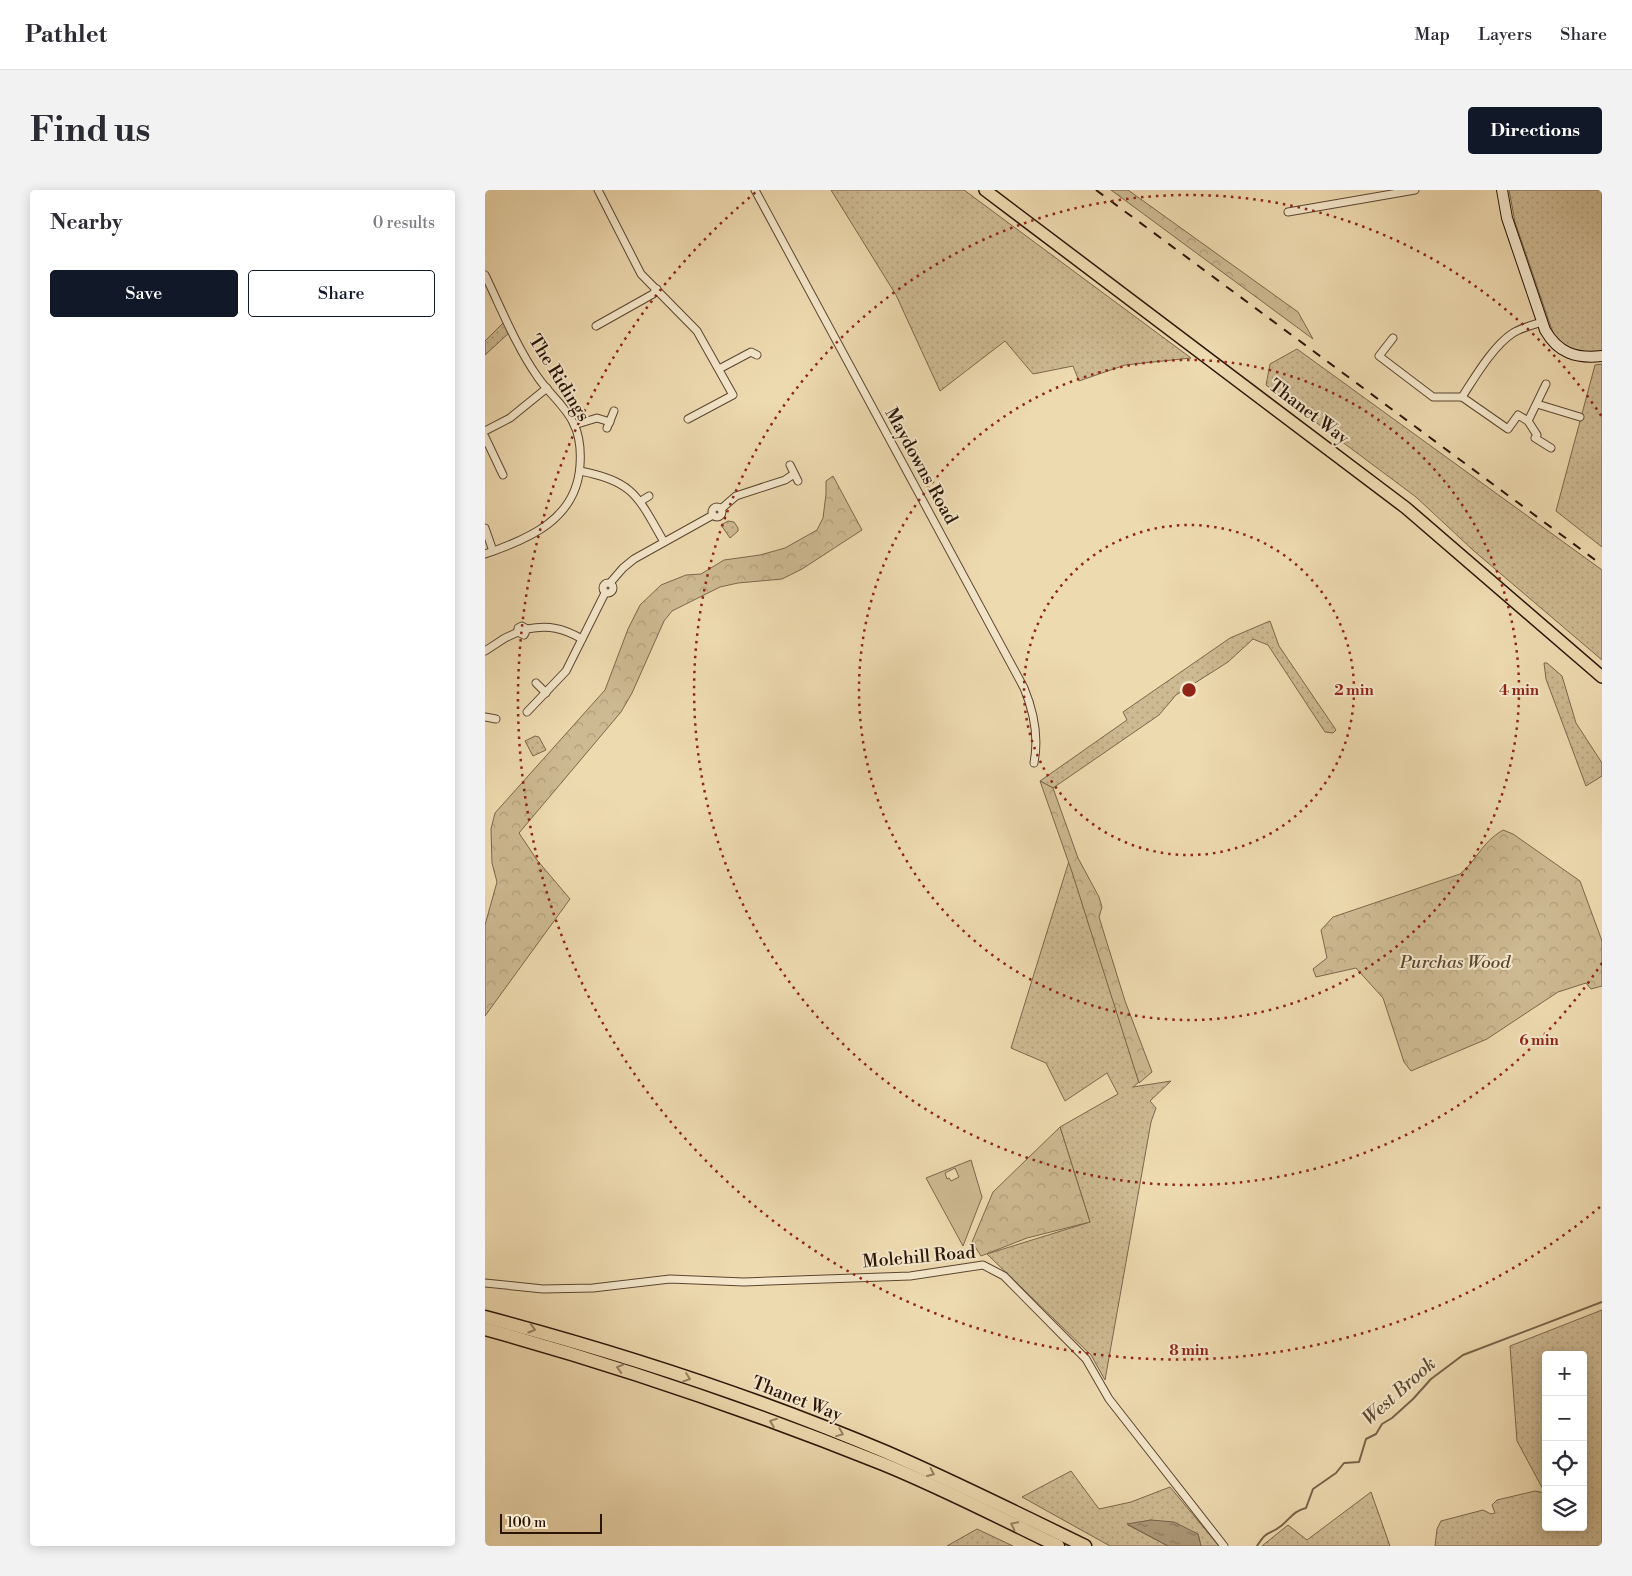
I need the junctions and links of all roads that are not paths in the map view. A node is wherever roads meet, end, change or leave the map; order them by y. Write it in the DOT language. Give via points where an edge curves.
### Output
graph roads {
  1 [pos="597,190"];
  2 [pos="755,190"];
  3 [pos="985,190"];
  4 [pos="1415,190"];
  5 [pos="1502,190"];
  6 [pos="1287,212"];
  7 [pos="485,275"];
  8 [pos="657,289"];
  9 [pos="1542,322"];
  10 [pos="596,326"];
  11 [pos="1393,338"];
  12 [pos="757,355"];
  13 [pos="1602,356"];
  14 [pos="719,369"];
  15 [pos="1546,384"];
  16 [pos="547,388"];
  17 [pos="1462,397"];
  18 [pos="1537,404"];
  19 [pos="613,411"];
  20 [pos="1580,417"];
  21 [pos="688,418"];
  22 [pos="1528,421"];
  23 [pos="574,425"];
  24 [pos="485,431"];
  25 [pos="485,437"];
  26 [pos="1551,448"];
  27 [pos="790,466"];
  28 [pos="580,471"];
  29 [pos="503,475"];
  30 [pos="649,496"];
  31 [pos="641,501"];
  32 [pos="485,528"];
  33 [pos="664,542"];
  34 [pos="493,551"];
  35 [pos="485,554"];
  36 [pos="582,639"];
  37 [pos="485,651"];
  38 [pos="1602,677"];
  39 [pos="536,683"];
  40 [pos="546,693"];
  41 [pos="527,712"];
  42 [pos="485,717"];
  43 [pos="496,719"];
  44 [pos="1034,763"];
  45 [pos="485,1283"];
  46 [pos="485,1317"];
  47 [pos="485,1329"];
  48 [pos="1057,1546"];
  49 [pos="1085,1546"];
  50 [pos="1224,1546"];
  1 -- 8 [label="street" via="641,274"];
  2 -- 44 [label="street, Maydowns Road" via="1024,688 1034,721 1037,746"];
  3 -- 38 [label="main road, Thanet Way" via="1406,508"];
  4 -- 6 [label="street"];
  5 -- 9 [label="main road" via="1506,212"];
  7 -- 16 [label="street, The Ridings" via="530,364"];
  8 -- 10 [label="street"];
  8 -- 14 [label="street" via="697,331"];
  9 -- 13 [label="main road" via="1549,338 1566,352 1579,357"];
  9 -- 17 [label="street" via="1513,333 1503,341"];
  11 -- 17 [label="street" via="1379,356 1433,397"];
  12 -- 14 [label="street" via="751,352"];
  14 -- 21 [label="street" via="733,395"];
  15 -- 18 [label="street"];
  16 -- 23 [label="street, The Ridings"];
  16 -- 24 [label="street" via="516,414"];
  17 -- 22 [label="street" via="1508,429 1518,415"];
  18 -- 20 [label="street"];
  18 -- 22 [label="street"];
  19 -- 23 [label="street" via="609,425 597,418"];
  22 -- 26 [label="street" via="1537,435 1535,438"];
  23 -- 28 [label="street, The Ridings" via="581,451"];
  25 -- 29 [label="street"];
  27 -- 33 [label="street" via="796,478 735,496 721,509 714,508 713,515"];
  28 -- 31 [label="street" via="619,481"];
  28 -- 34 [label="street, The Ridings" via="568,505 550,524 527,539"];
  30 -- 31 [label="street"];
  31 -- 33 [label="street"];
  32 -- 34 [label="street"];
  33 -- 36 [label="street" via="628,563 610,583 603,586 605,593"];
  34 -- 35 [label="street, The Ridings"];
  36 -- 37 [label="street" via="559,627 544,626 527,629 524,635 518,632"];
  36 -- 40 [label="street" via="566,671"];
  39 -- 40 [label="street"];
  40 -- 41 [label="street"];
  42 -- 43 [label="street"];
  45 -- 50 [label="street, Molehill Road" via="593,1288 670,1279 744,1282 910,1276 983,1265 1004,1276 1086,1359 1109,1399"];
  46 -- 49 [label="highway, Thanet Way, one-way" via="652,1365 837,1432 946,1479"];
  48 -- 47 [label="highway, Thanet Way, one-way" via="884,1465 755,1415 646,1376"];
}
